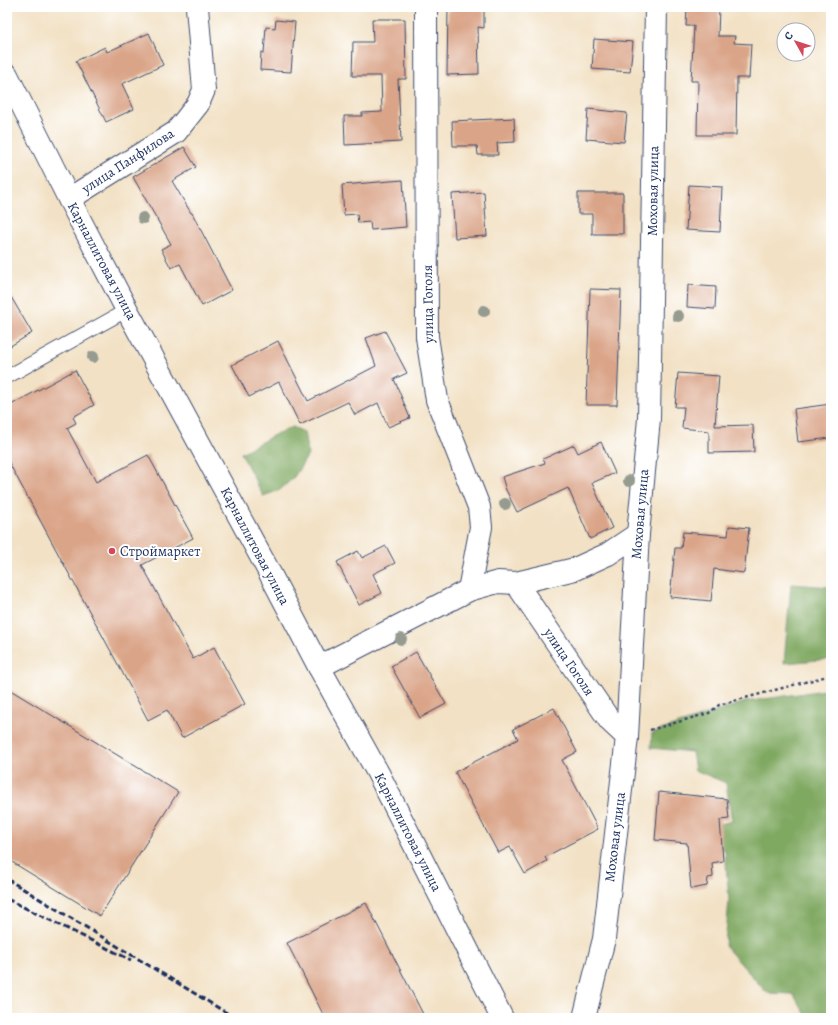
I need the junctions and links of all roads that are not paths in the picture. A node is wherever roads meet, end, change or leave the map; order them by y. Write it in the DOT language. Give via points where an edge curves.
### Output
graph roads {
  1 [pos="197,7"];
  2 [pos="426,7"];
  3 [pos="656,7"];
  4 [pos="7,75"];
  5 [pos="69,199"];
  6 [pos="127,310"];
  7 [pos="7,377"];
  8 [pos="638,534"];
  9 [pos="516,583"];
  10 [pos="469,590"];
  11 [pos="320,667"];
  12 [pos="627,737"];
  13 [pos="502,1018"];
  14 [pos="584,1018"];
  1 -- 5 [label="street, улица Панфилова" via="204,90 198,104 176,132"];
  2 -- 10 [label="street, улица Гоголя" via="427,337 437,400 479,507 481,527"];
  3 -- 8 [label="street, Моховая улица" via="649,419"];
  4 -- 5 [label="street, Карналлитовая улица"];
  5 -- 6 [label="street, Карналлитовая улица"];
  6 -- 7 [label="lane"];
  6 -- 11 [label="street, Карналлитовая улица"];
  8 -- 9 [label="street" via="608,554 575,569"];
  8 -- 12 [label="street, Моховая улица"];
  9 -- 10 [label="street" via="498,582"];
  9 -- 12 [label="street, улица Гоголя" via="610,721"];
  10 -- 11 [label="street"];
  11 -- 13 [label="street, Карналлитовая улица" via="378,773"];
  12 -- 14 [label="street, Моховая улица" via="604,938"];
}
